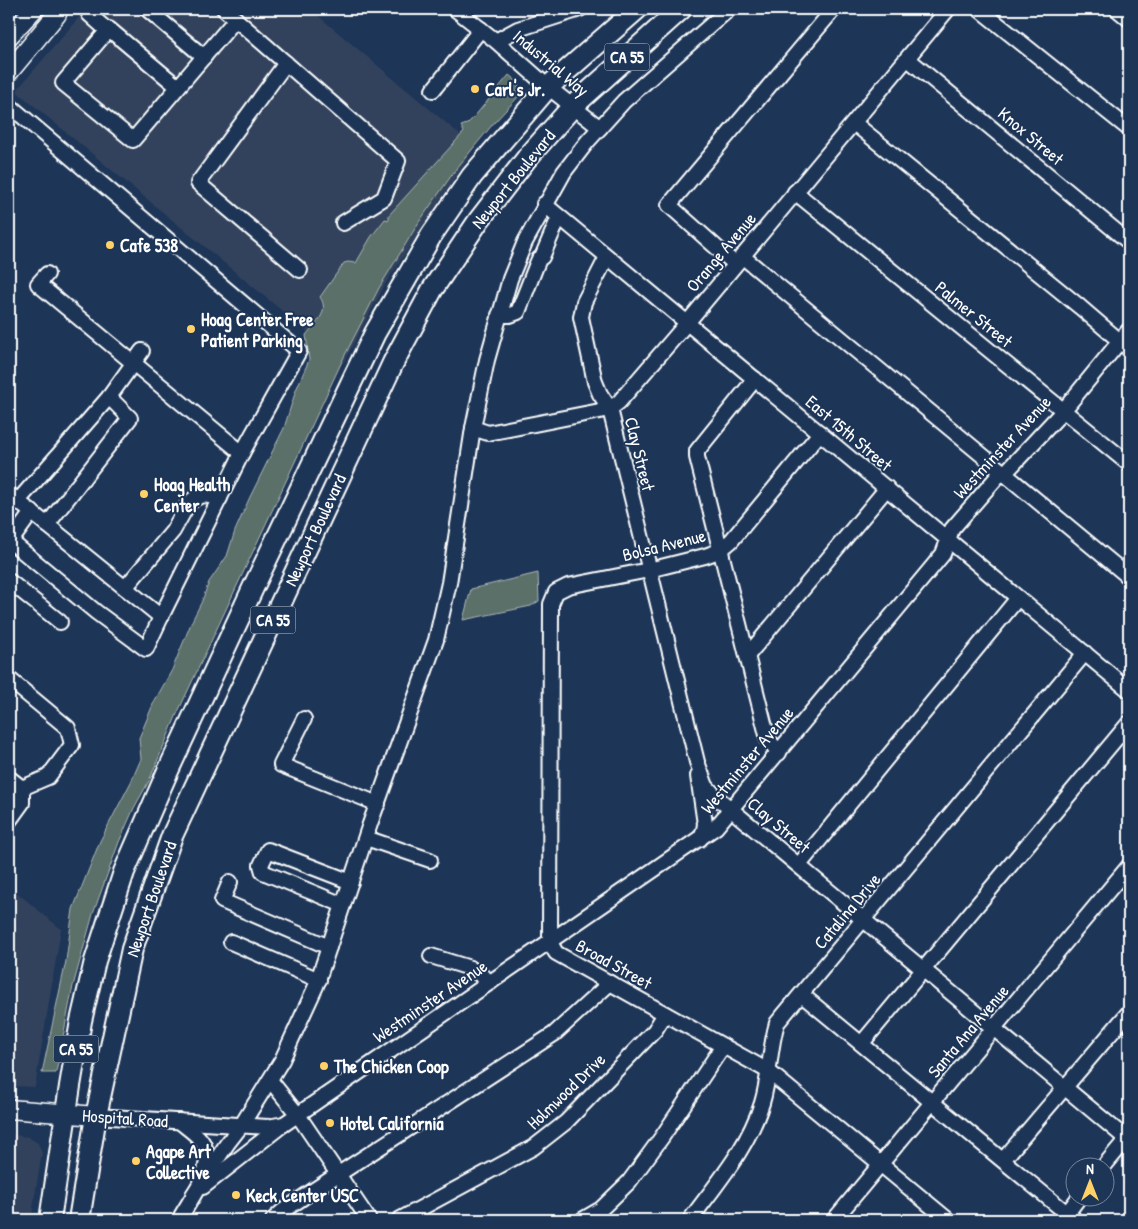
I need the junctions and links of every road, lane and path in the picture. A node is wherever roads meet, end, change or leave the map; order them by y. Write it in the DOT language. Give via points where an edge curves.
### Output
graph roads {
  1 [pos="34,9"];
  2 [pos="58,9"];
  3 [pos="94,9"];
  4 [pos="147,9"];
  5 [pos="224,9"];
  6 [pos="454,9"];
  7 [pos="580,9"];
  8 [pos="637,9"];
  9 [pos="681,9"];
  10 [pos="729,9"];
  11 [pos="834,9"];
  12 [pos="948,9"];
  13 [pos="979,9"];
  14 [pos="1117,9"];
  15 [pos="236,19"];
  16 [pos="1129,19"];
  17 [pos="481,29"];
  18 [pos="108,31"];
  19 [pos="9,36"];
  20 [pos="496,41"];
  21 [pos="204,57"];
  22 [pos="908,59"];
  23 [pos="286,63"];
  24 [pos="9,72"];
  25 [pos="178,87"];
  26 [pos="548,87"];
  27 [pos="433,90"];
  28 [pos="9,105"];
  29 [pos="574,106"];
  30 [pos="854,123"];
  31 [pos="600,128"];
  32 [pos="1129,129"];
  33 [pos="795,192"];
  34 [pos="544,204"];
  35 [pos="559,217"];
  36 [pos="343,223"];
  37 [pos="1129,242"];
  38 [pos="607,257"];
  39 [pos="739,260"];
  40 [pos="300,270"];
  41 [pos="47,274"];
  42 [pos="500,315"];
  43 [pos="687,323"];
  44 [pos="1129,330"];
  45 [pos="1125,346"];
  46 [pos="142,351"];
  47 [pos="133,363"];
  48 [pos="755,379"];
  49 [pos="109,397"];
  50 [pos="610,409"];
  51 [pos="1063,411"];
  52 [pos="473,428"];
  53 [pos="820,433"];
  54 [pos="242,454"];
  55 [pos="1129,464"];
  56 [pos="1005,474"];
  57 [pos="886,488"];
  58 [pos="13,498"];
  59 [pos="220,498"];
  60 [pos="32,512"];
  61 [pos="47,525"];
  62 [pos="10,540"];
  63 [pos="948,540"];
  64 [pos="719,550"];
  65 [pos="649,570"];
  66 [pos="1129,577"];
  67 [pos="9,581"];
  68 [pos="125,588"];
  69 [pos="556,592"];
  70 [pos="1018,598"];
  71 [pos="161,617"];
  72 [pos="60,622"];
  73 [pos="1085,653"];
  74 [pos="747,656"];
  75 [pos="9,679"];
  76 [pos="1129,690"];
  77 [pos="304,720"];
  78 [pos="1129,723"];
  79 [pos="779,752"];
  80 [pos="697,762"];
  81 [pos="9,778"];
  82 [pos="22,788"];
  83 [pos="378,804"];
  84 [pos="732,810"];
  85 [pos="9,821"];
  86 [pos="366,838"];
  87 [pos="700,838"];
  88 [pos="430,860"];
  89 [pos="798,865"];
  90 [pos="1129,866"];
  91 [pos="230,882"];
  92 [pos="351,882"];
  93 [pos="344,904"];
  94 [pos="864,920"];
  95 [pos="231,942"];
  96 [pos="550,942"];
  97 [pos="330,947"];
  98 [pos="431,956"];
  99 [pos="924,970"];
  100 [pos="318,980"];
  101 [pos="491,982"];
  102 [pos="610,983"];
  103 [pos="802,994"];
  104 [pos="1129,1012"];
  105 [pos="665,1014"];
  106 [pos="995,1028"];
  107 [pos="862,1044"];
  108 [pos="723,1046"];
  109 [pos="768,1071"];
  110 [pos="270,1080"];
  111 [pos="1066,1087"];
  112 [pos="932,1103"];
  113 [pos="9,1109"];
  114 [pos="66,1114"];
  115 [pos="298,1115"];
  116 [pos="96,1116"];
  117 [pos="179,1121"];
  118 [pos="284,1124"];
  119 [pos="241,1126"];
  120 [pos="1128,1138"];
  121 [pos="1113,1156"];
  122 [pos="1002,1160"];
  123 [pos="881,1164"];
  124 [pos="338,1174"];
  125 [pos="193,1195"];
  126 [pos="1075,1206"];
  127 [pos="1068,1218"];
  128 [pos="50,1220"];
  129 [pos="79,1220"];
  130 [pos="179,1220"];
  131 [pos="273,1220"];
  132 [pos="369,1220"];
  133 [pos="399,1220"];
  134 [pos="582,1220"];
  135 [pos="690,1220"];
  136 [pos="834,1220"];
  137 [pos="948,1220"];
  1 -- 19 [label="main road"];
  2 -- 24 [label="main road"];
  3 -- 18 [label="street" via="89,14"];
  4 -- 21 [label="street"];
  5 -- 15 [label="street"];
  6 -- 17 [label="street, Industrial Way"];
  7 -- 20 [label="street" via="518,29"];
  8 -- 26 [label="highway, Newport Boulevard / CA 55"];
  9 -- 29 [label="highway, Newport Boulevard / CA 55"];
  10 -- 31 [label="street" via="624,101"];
  11 -- 39 [label="street" via="669,205"];
  12 -- 22 [label="street, Orange Avenue"];
  13 -- 32 [label="street"];
  14 -- 16 [label="street"];
  15 -- 21 [label="street"];
  15 -- 23 [label="street"];
  17 -- 20 [label="street, Industrial Way"];
  17 -- 27 [label="street"];
  18 -- 25 [label="street"];
  18 -- 25 [label="street" via="63,82 133,140"];
  20 -- 26 [label="street, Industrial Way"];
  21 -- 25 [label="street"];
  22 -- 30 [label="street, Orange Avenue"];
  22 -- 37 [label="street, Knox Street"];
  23 -- 36 [label="street" via="398,161 384,198"];
  23 -- 40 [label="street" via="198,183"];
  26 -- 29 [label="street, Industrial Way"];
  26 -- 114 [label="highway, Newport Boulevard / CA 55" via="472,176 404,280 375,333 253,588 124,872 95,961 81,1021"];
  28 -- 54 [label="street" via="299,351"];
  29 -- 31 [label="street, Industrial Way"];
  29 -- 116 [label="highway, Newport Boulevard / CA 55" via="527,158 479,220 432,290 392,363 172,836 132,950"];
  30 -- 33 [label="street, Orange Avenue"];
  30 -- 45 [label="street"];
  31 -- 34 [label="street" via="564,172"];
  33 -- 39 [label="street, Orange Avenue"];
  33 -- 51 [label="street, Palmer Street"];
  34 -- 35 [label="street, East 15th Street"];
  34 -- 42 [label="street" via="510,279"];
  35 -- 38 [label="street, East 15th Street"];
  35 -- 42 [label="street" via="518,312"];
  38 -- 43 [label="street, East 15th Street"];
  38 -- 50 [label="street, Clay Street" via="584,302 581,317 595,382"];
  39 -- 43 [label="street, Orange Avenue"];
  39 -- 56 [label="street"];
  41 -- 47 [label="street" via="38,284"];
  42 -- 52 [label="street"];
  43 -- 48 [label="street, East 15th Street"];
  43 -- 50 [label="street, Orange Avenue"];
  44 -- 45 [label="street, Westminster Avenue"];
  45 -- 51 [label="street, Westminster Avenue"];
  46 -- 47 [label="street"];
  47 -- 49 [label="street"];
  47 -- 54 [label="street"];
  48 -- 53 [label="street, East 15th Street"];
  48 -- 64 [label="street" via="697,451"];
  49 -- 58 [label="street"];
  49 -- 61 [label="street" via="130,418"];
  50 -- 52 [label="street" via="488,432"];
  50 -- 65 [label="street, Clay Street"];
  51 -- 55 [label="street, Palmer Street"];
  51 -- 56 [label="street, Westminster Avenue"];
  52 -- 83 [label="street" via="436,640"];
  53 -- 57 [label="street, East 15th Street"];
  53 -- 64 [label="street, Bolsa Avenue"];
  54 -- 59 [label="street"];
  56 -- 63 [label="street, Westminster Avenue" via="998,476 952,529"];
  56 -- 66 [label="street"];
  57 -- 63 [label="street, East 15th Street"];
  57 -- 74 [label="street"];
  58 -- 60 [label="street"];
  59 -- 68 [label="street" via="204,495 188,504 173,530"];
  59 -- 71 [label="street"];
  60 -- 61 [label="street"];
  60 -- 62 [label="street"];
  61 -- 68 [label="street"];
  62 -- 71 [label="street" via="146,649"];
  63 -- 70 [label="street, East 15th Street"];
  63 -- 79 [label="street, Westminster Avenue" via="943,554"];
  64 -- 65 [label="street, Bolsa Avenue"];
  64 -- 74 [label="street"];
  65 -- 69 [label="street, Bolsa Avenue" via="568,586"];
  65 -- 80 [label="street, Clay Street"];
  67 -- 72 [label="street"];
  68 -- 71 [label="street"];
  69 -- 96 [label="street, Broad Street" via="551,604"];
  70 -- 73 [label="street, East 15th Street"];
  70 -- 89 [label="street"];
  73 -- 76 [label="street, East 15th Street"];
  73 -- 94 [label="street, Catalina Drive"];
  74 -- 79 [label="street" via="768,739"];
  75 -- 82 [label="street" via="68,728 72,745 48,776"];
  77 -- 83 [label="street" via="281,765"];
  78 -- 99 [label="street"];
  79 -- 84 [label="street, Westminster Avenue"];
  80 -- 84 [label="street, Clay Street" via="706,786"];
  80 -- 87 [label="street" via="705,824"];
  81 -- 82 [label="street"];
  82 -- 85 [label="street" via="22,803"];
  83 -- 86 [label="street"];
  84 -- 87 [label="street, Westminster Avenue"];
  84 -- 89 [label="street, Clay Street"];
  86 -- 88 [label="street"];
  86 -- 92 [label="street"];
  87 -- 96 [label="street, Westminster Avenue"];
  89 -- 94 [label="street, Clay Street"];
  90 -- 106 [label="street, Santa Ana Avenue"];
  91 -- 97 [label="street" via="222,901"];
  92 -- 93 [label="street"];
  92 -- 93 [label="street" via="268,850 261,865 263,872"];
  93 -- 97 [label="street"];
  94 -- 99 [label="street, Clay Street"];
  94 -- 103 [label="street, Catalina Drive"];
  95 -- 100 [label="street"];
  96 -- 101 [label="street, Westminster Avenue"];
  96 -- 102 [label="street, Broad Street" via="556,953"];
  97 -- 100 [label="street"];
  98 -- 101 [label="street" via="470,968"];
  99 -- 106 [label="street, Clay Street"];
  99 -- 107 [label="street"];
  100 -- 110 [label="street"];
  101 -- 115 [label="street, Westminster Avenue"];
  102 -- 105 [label="street, Broad Street"];
  102 -- 124 [label="street" via="554,1034"];
  103 -- 107 [label="street"];
  103 -- 109 [label="street, Catalina Drive" via="777,1024"];
  104 -- 111 [label="street"];
  105 -- 108 [label="street, Broad Street"];
  105 -- 133 [label="street, Holmwood Drive" via="655,1030 566,1122 534,1147"];
  106 -- 111 [label="street, Clay Street"];
  106 -- 112 [label="street, Santa Ana Avenue"];
  107 -- 112 [label="street"];
  108 -- 109 [label="street, Broad Street"];
  108 -- 134 [label="street" via="629,1182 600,1209"];
  109 -- 123 [label="street, Broad Street"];
  109 -- 135 [label="street, Catalina Drive" via="752,1130 738,1155"];
  110 -- 115 [label="street"];
  110 -- 119 [label="street"];
  111 -- 120 [label="street, Clay Street"];
  111 -- 122 [label="street"];
  112 -- 122 [label="street"];
  112 -- 123 [label="street, Santa Ana Avenue"];
  113 -- 114 [label="main road, Hospital Road"];
  114 -- 116 [label="main road, Hospital Road"];
  114 -- 128 [label="highway, Newport Boulevard / CA 55"];
  115 -- 118 [label="street, Westminster Avenue"];
  115 -- 124 [label="street"];
  116 -- 117 [label="street, Hospital Road"];
  116 -- 129 [label="highway, Newport Boulevard / CA 55"];
  117 -- 119 [label="street, Hospital Road"];
  117 -- 125 [label="street" via="200,1139 208,1156 206,1170"];
  118 -- 119 [label="street, Westminster Avenue"];
  118 -- 125 [label="street"];
  119 -- 125 [label="street"];
  120 -- 121 [label="street"];
  122 -- 127 [label="street"];
  123 -- 136 [label="street, Santa Ana Avenue"];
  123 -- 137 [label="street, Broad Street"];
  124 -- 131 [label="street"];
  124 -- 132 [label="street"];
  125 -- 130 [label="street"];
  126 -- 127 [label="street"];
}
